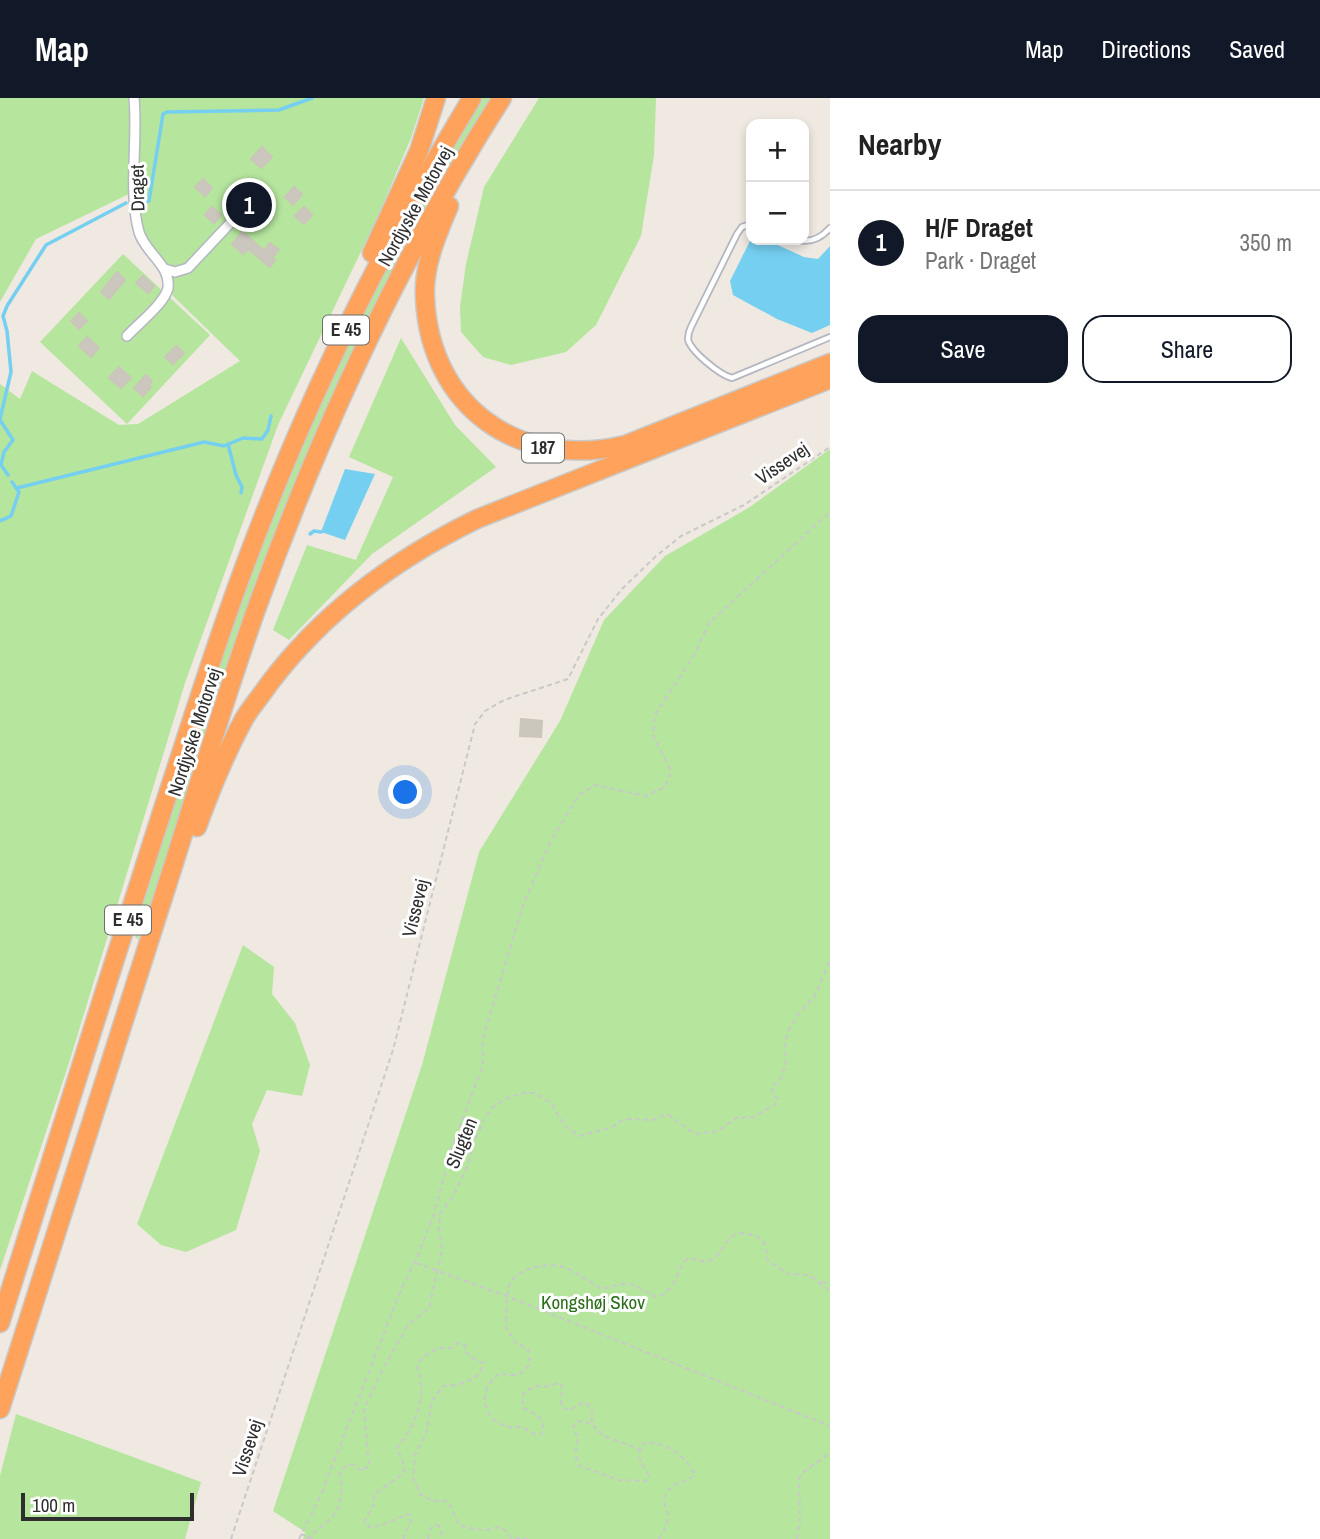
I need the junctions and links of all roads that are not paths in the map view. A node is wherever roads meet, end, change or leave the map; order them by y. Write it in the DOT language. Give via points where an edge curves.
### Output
graph roads {
  1 [pos="134,98"];
  2 [pos="436,98"];
  3 [pos="472,98"];
  4 [pos="502,98"];
  5 [pos="514,98"];
  6 [pos="250,202"];
  7 [pos="746,226"];
  8 [pos="830,228"];
  9 [pos="809,241"];
  10 [pos="165,270"];
  11 [pos="127,336"];
  12 [pos="830,337"];
  13 [pos="830,363"];
  14 [pos="830,379"];
  15 [pos="262,519"];
  16 [pos="125,1014"];
  17 [pos="0,1323"];
  18 [pos="0,1409"];
  1 -- 10 [label="street, Draget" via="136,214 140,234"];
  2 -- 15 [label="highway" via="419,151 318,365"];
  3 -- 15 [label="highway, Nordjyske Motorvej / E 45" via="351,319"];
  4 -- 16 [label="highway, Nordjyske Motorvej / E 45" via="440,201 369,335 309,473 248,633"];
  5 -- 13 [label="highway, 187" via="450,205 427,270 425,296 432,344 448,380 476,412 496,428 547,449 600,451"];
  6 -- 10 [label="street" via="188,268"];
  7 -- 12 [label="lane" via="737,234 688,334 692,348 718,372 732,378"];
  8 -- 9 [label="lane"];
  10 -- 11 [label="street" via="169,281 163,300"];
  14 -- 16 [label="highway, 187" via="477,519 396,564 330,615 283,666 232,741"];
  15 -- 17 [label="highway, Nordjyske Motorvej / E 45" via="192,720"];
  16 -- 18 [label="highway, Nordjyske Motorvej / E 45"];
}
